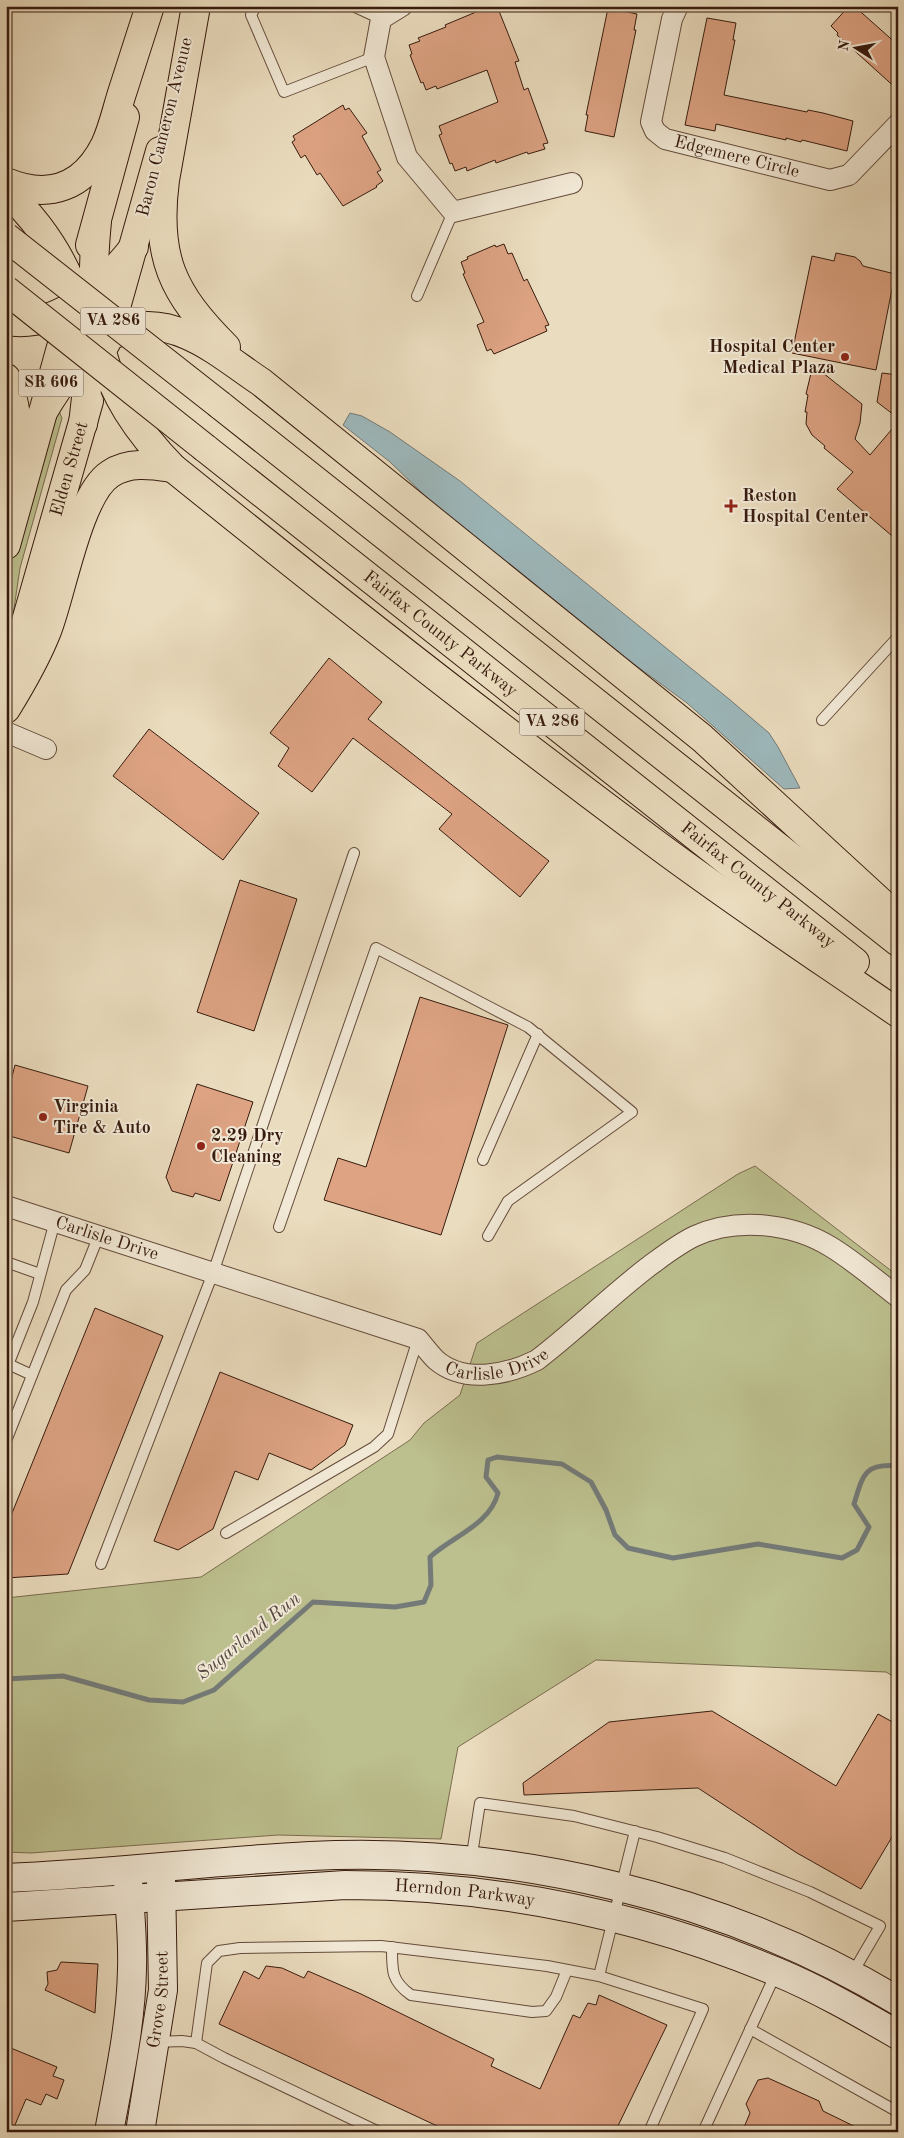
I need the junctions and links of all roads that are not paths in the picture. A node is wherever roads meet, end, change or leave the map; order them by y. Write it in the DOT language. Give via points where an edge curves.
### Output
graph roads {
  1 [pos="151,6"];
  2 [pos="196,6"];
  3 [pos="256,6"];
  4 [pos="353,6"];
  5 [pos="402,6"];
  6 [pos="678,6"];
  7 [pos="381,19"];
  8 [pos="374,57"];
  9 [pos="898,124"];
  10 [pos="6,182"];
  11 [pos="572,183"];
  12 [pos="6,191"];
  13 [pos="453,212"];
  14 [pos="6,237"];
  15 [pos="134,248"];
  16 [pos="6,290"];
  17 [pos="417,296"];
  18 [pos="80,298"];
  19 [pos="6,322"];
  20 [pos="98,347"];
  21 [pos="6,378"];
  22 [pos="261,382"];
  23 [pos="43,412"];
  24 [pos="173,468"];
  25 [pos="6,523"];
  26 [pos="6,545"];
  27 [pos="898,637"];
  28 [pos="6,691"];
  29 [pos="6,709"];
  30 [pos="822,720"];
  31 [pos="6,732"];
  32 [pos="46,749"];
  33 [pos="354,853"];
  34 [pos="898,918"];
  35 [pos="898,942"];
  36 [pos="898,996"];
  37 [pos="898,1013"];
  38 [pos="538,1034"];
  39 [pos="483,1160"];
  40 [pos="6,1206"];
  41 [pos="55,1221"];
  42 [pos="279,1227"];
  43 [pos="99,1236"];
  44 [pos="488,1236"];
  45 [pos="6,1262"];
  46 [pos="214,1273"];
  47 [pos="40,1274"];
  48 [pos="898,1297"];
  49 [pos="418,1339"];
  50 [pos="7,1367"];
  51 [pos="32,1375"];
  52 [pos="6,1441"];
  53 [pos="226,1534"];
  54 [pos="101,1564"];
  55 [pos="635,1831"];
  56 [pos="471,1862"];
  57 [pos="161,1867"];
  58 [pos="127,1870"];
  59 [pos="6,1878"];
  60 [pos="621,1888"];
  61 [pos="162,1897"];
  62 [pos="129,1900"];
  63 [pos="6,1907"];
  64 [pos="615,1917"];
  65 [pos="392,1948"];
  66 [pos="567,1970"];
  67 [pos="777,1972"];
  68 [pos="851,1975"];
  69 [pos="600,1976"];
  70 [pos="898,2001"];
  71 [pos="750,2029"];
  72 [pos="898,2034"];
  73 [pos="155,2042"];
  74 [pos="196,2043"];
  75 [pos="898,2112"];
  76 [pos="109,2132"];
  77 [pos="140,2132"];
  78 [pos="380,2132"];
  79 [pos="649,2132"];
  80 [pos="703,2132"];
  1 -- 10 [label="main road" via="105,144 88,171 62,187 49,190 36,191"];
  1 -- 18 [label="main road" via="99,215 94,254"];
  2 -- 15 [label="main road, Baron Cameron Avenue / SR 606"];
  2 -- 22 [label="main road" via="163,197 162,228 166,252 178,289 200,321"];
  3 -- 8 [label="lane" via="251,15 284,92"];
  4 -- 7 [label="lane"];
  5 -- 7 [label="street"];
  6 -- 9 [label="street, Edgemere Circle" via="672,19 651,122 664,139 830,180 849,175"];
  7 -- 8 [label="street"];
  8 -- 13 [label="street" via="407,157"];
  11 -- 13 [label="street"];
  12 -- 18 [label="main road" via="45,235"];
  13 -- 17 [label="lane"];
  14 -- 35 [label="main road, VA 286, bridge"];
  15 -- 18 [label="main road" via="117,269"];
  15 -- 20 [label="main road, Elden Street / SR 606"];
  16 -- 36 [label="main road, Fairfax County Parkway / VA 286, bridge"];
  18 -- 19 [label="main road" via="62,313 31,322"];
  18 -- 20 [label="main road"];
  18 -- 23 [label="main road, SR 606"];
  20 -- 22 [label="main road" via="120,330 142,325 168,329 187,335"];
  20 -- 23 [label="main road" via="56,390"];
  20 -- 24 [label="main road" via="128,413"];
  20 -- 28 [label="main road, Elden Street / SR 606" via="83,424"];
  21 -- 25 [label="main road" via="17,416 18,443"];
  22 -- 34 [label="main road" via="702,738"];
  23 -- 26 [label="main road, SR 606"];
  24 -- 29 [label="main road" via="149,464 128,467 109,474 98,484 84,510 47,631 30,669"];
  24 -- 37 [label="main road" via="478,710 648,838 736,903"];
  27 -- 30 [label="lane"];
  31 -- 32 [label="street"];
  33 -- 46 [label="lane"];
  38 -- 39 [label="lane"];
  38 -- 42 [label="lane" via="376,948"];
  38 -- 44 [label="lane" via="632,1112 508,1201"];
  40 -- 41 [label="street, Carlisle Drive"];
  41 -- 43 [label="street, Carlisle Drive"];
  41 -- 47 [label="lane"];
  43 -- 46 [label="street, Carlisle Drive"];
  43 -- 51 [label="lane" via="85,1270 66,1290"];
  45 -- 47 [label="lane"];
  46 -- 49 [label="street, Carlisle Drive"];
  46 -- 54 [label="lane"];
  47 -- 50 [label="lane" via="33,1302"];
  48 -- 49 [label="street, Carlisle Drive" via="831,1246 804,1234 779,1226 721,1228 696,1236 669,1251 552,1349 525,1366 481,1375 466,1373 436,1360"];
  49 -- 53 [label="lane" via="388,1434 374,1447"];
  50 -- 51 [label="lane"];
  51 -- 52 [label="lane"];
  55 -- 56 [label="lane" via="574,1816 480,1803"];
  55 -- 60 [label="lane"];
  55 -- 68 [label="lane" via="725,1858 810,1892 880,1926"];
  56 -- 57 [label="main road, Herndon Parkway" via="400,1856 311,1856"];
  56 -- 60 [label="main road, Herndon Parkway" via="524,1868"];
  57 -- 58 [label="main road, Herndon Parkway"];
  57 -- 61 [label="main road, Grove Street"];
  58 -- 59 [label="main road, Herndon Parkway"];
  58 -- 62 [label="main road, Grove Street"];
  60 -- 64 [label="lane"];
  60 -- 68 [label="main road, Herndon Parkway" via="693,1908 803,1951"];
  61 -- 62 [label="main road, Herndon Parkway"];
  61 -- 64 [label="main road, Herndon Parkway" via="313,1886 399,1885 491,1893"];
  61 -- 73 [label="main road, Grove Street" via="163,1990"];
  62 -- 63 [label="main road, Herndon Parkway"];
  62 -- 76 [label="main road, Grove Street" via="132,1983"];
  64 -- 67 [label="main road, Herndon Parkway" via="688,1939"];
  64 -- 69 [label="lane"];
  65 -- 66 [label="lane"];
  65 -- 66 [label="lane" via="392,1971 400,1986 411,1994 532,2012 546,2011 556,1997"];
  65 -- 74 [label="lane" via="240,1948 219,1951 207,1963"];
  66 -- 69 [label="lane"];
  67 -- 71 [label="lane"];
  67 -- 72 [label="main road, Herndon Parkway"];
  68 -- 70 [label="main road, Herndon Parkway"];
  69 -- 79 [label="lane" via="703,2009"];
  71 -- 75 [label="lane"];
  71 -- 80 [label="lane"];
  73 -- 74 [label="lane" via="182,2040"];
  73 -- 77 [label="main road, Grove Street"];
  74 -- 78 [label="lane"];
}
